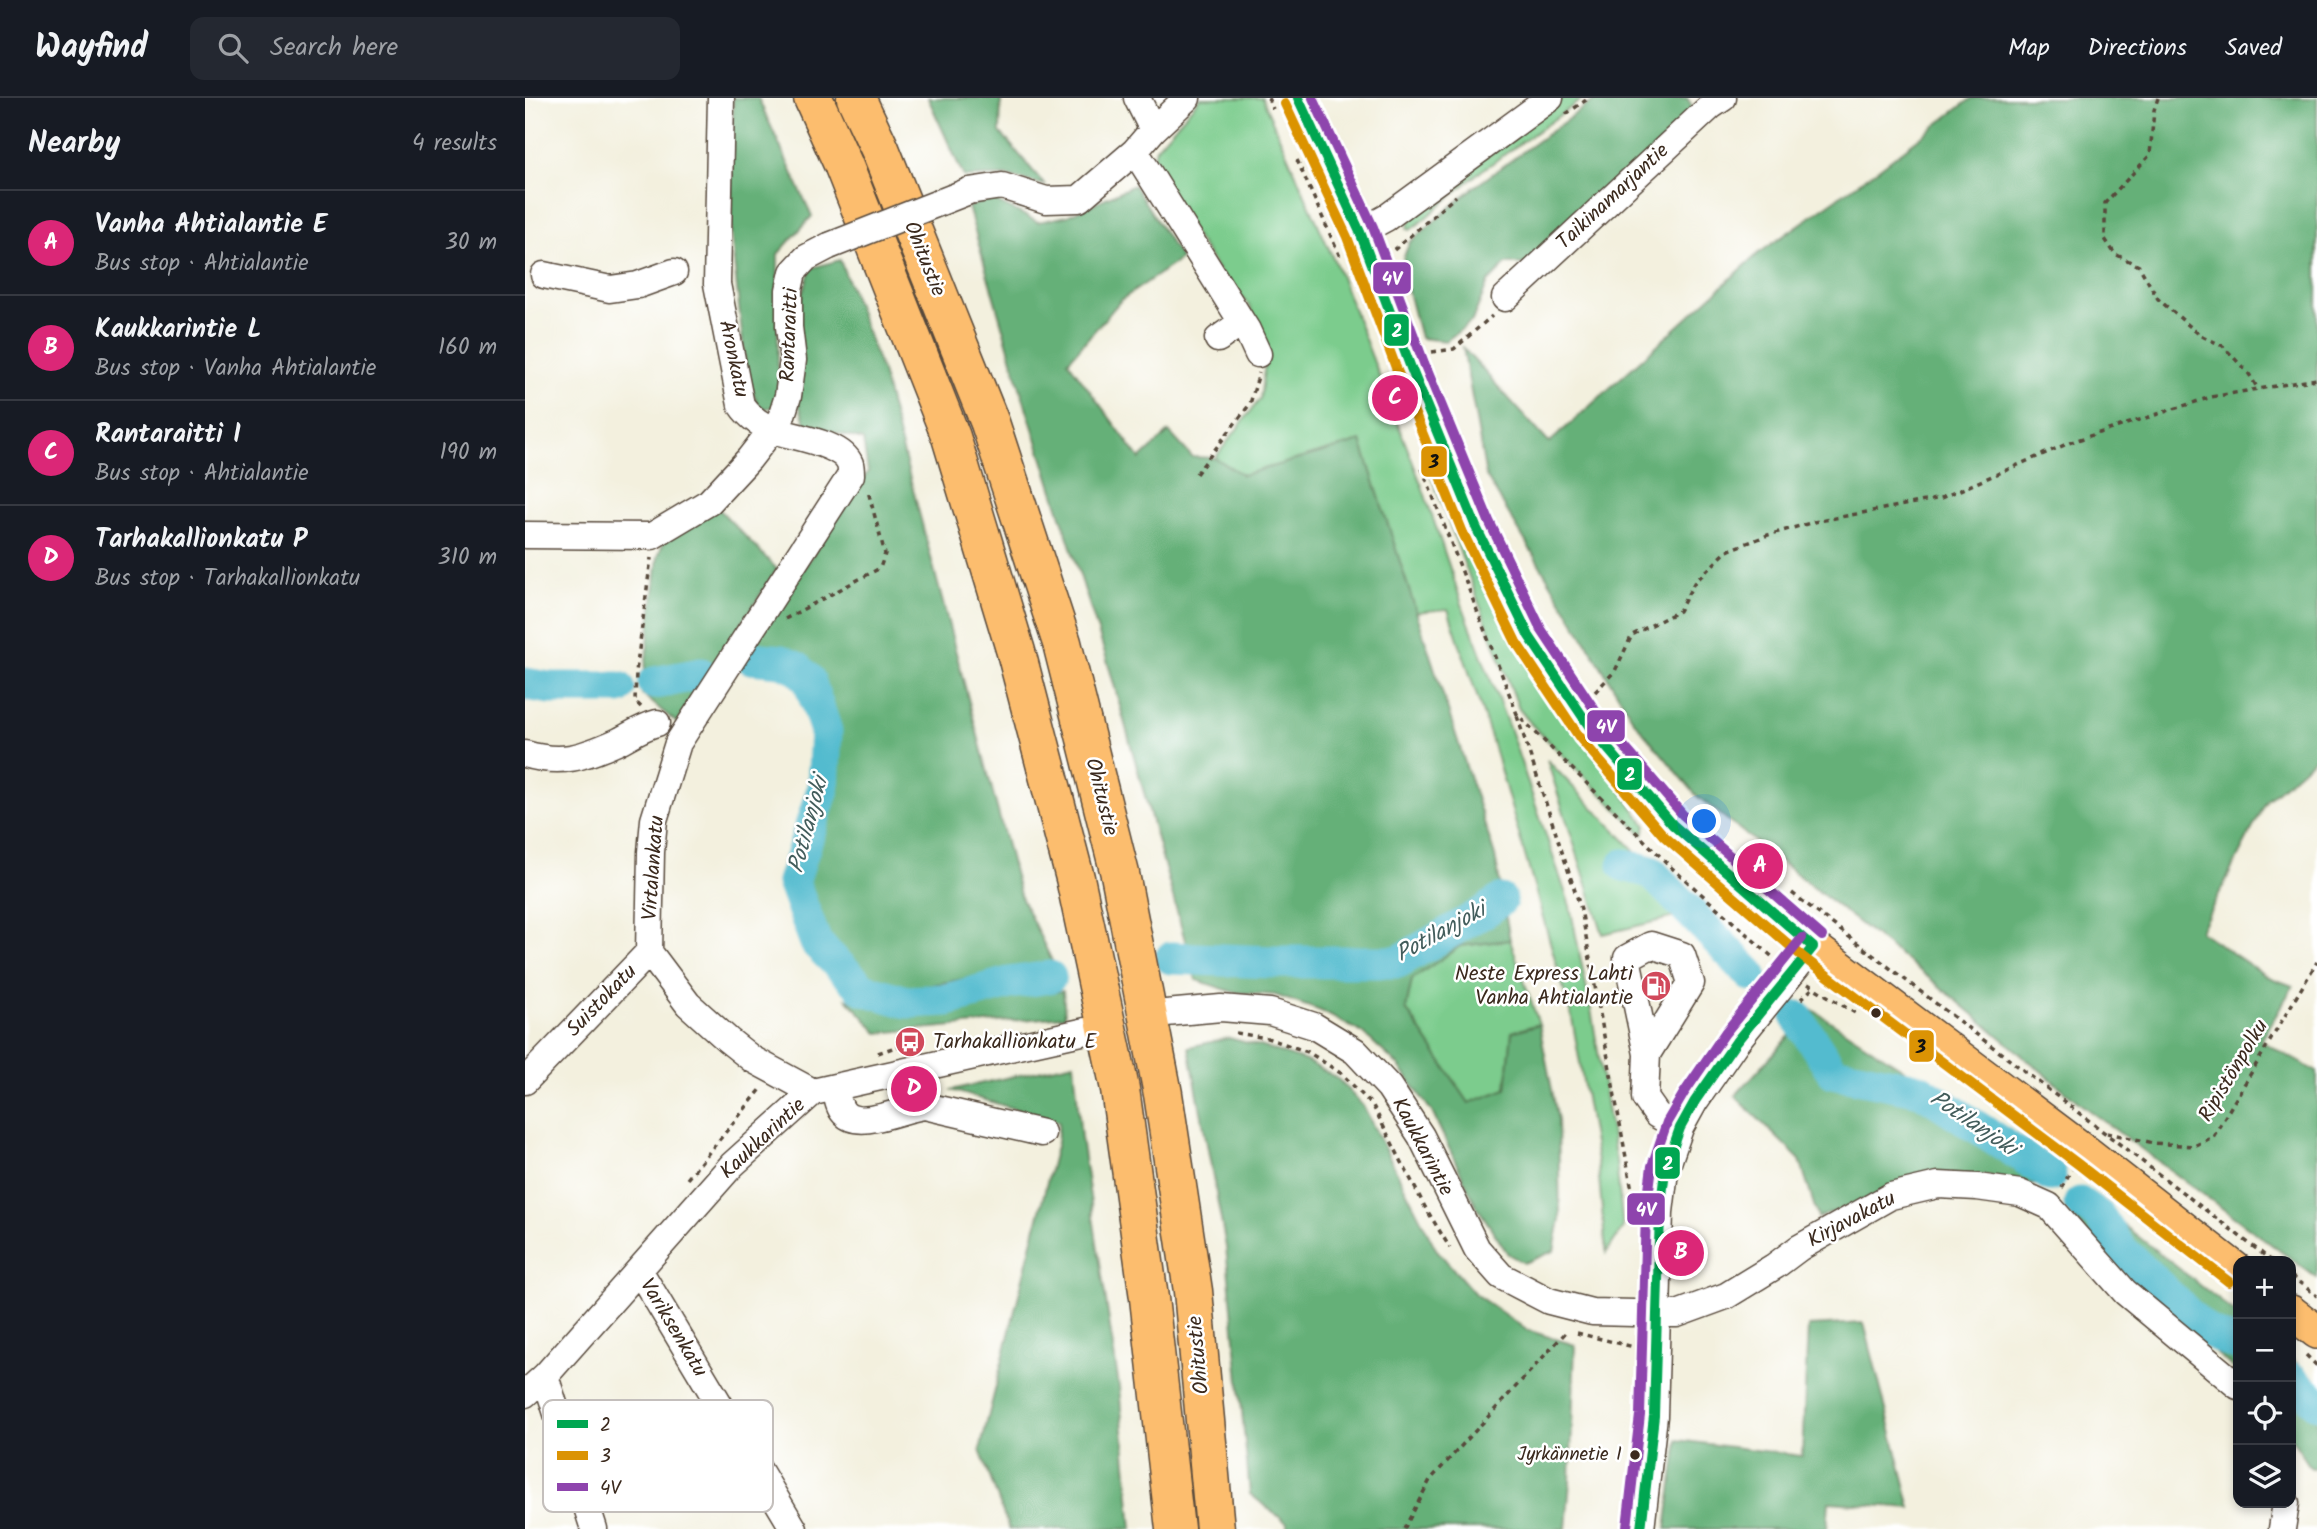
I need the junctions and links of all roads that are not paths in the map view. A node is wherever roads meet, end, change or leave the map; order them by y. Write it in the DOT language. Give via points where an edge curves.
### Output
graph roads {
  1 [pos="721,98"];
  2 [pos="813,98"];
  3 [pos="856,98"];
  4 [pos="1137,98"];
  5 [pos="1187,98"];
  6 [pos="1712,101"];
  7 [pos="1286,104"];
  8 [pos="1554,109"];
  9 [pos="1153,130"];
  10 [pos="1135,151"];
  11 [pos="1360,232"];
  12 [pos="645,263"];
  13 [pos="674,272"];
  14 [pos="544,275"];
  15 [pos="717,284"];
  16 [pos="1499,307"];
  17 [pos="1242,322"];
  18 [pos="1218,339"];
  19 [pos="1258,354"];
  20 [pos="773,430"];
  21 [pos="846,458"];
  22 [pos="525,535"];
  23 [pos="657,723"];
  24 [pos="525,754"];
  25 [pos="1813,947"];
  26 [pos="649,952"];
  27 [pos="1167,1013"];
  28 [pos="1086,1031"];
  29 [pos="1647,1054"];
  30 [pos="525,1081"];
  31 [pos="824,1090"];
  32 [pos="1680,1128"];
  33 [pos="1042,1133"];
  34 [pos="2233,1267"];
  35 [pos="639,1270"];
  36 [pos="1650,1315"];
  37 [pos="2296,1316"];
  38 [pos="2317,1332"];
  39 [pos="2233,1382"];
  40 [pos="530,1389"];
  41 [pos="717,1400"];
  42 [pos="543,1417"];
  43 [pos="773,1494"];
  44 [pos="2285,1508"];
  45 [pos="586,1512"];
  46 [pos="594,1529"];
  47 [pos="794,1529"];
  48 [pos="1174,1529"];
  49 [pos="1215,1529"];
  50 [pos="1641,1529"];
  51 [pos="2282,1529"];
  1 -- 15 [label="street, Aronkatu"];
  2 -- 48 [label="highway, Ohitustie" via="951,437 1016,652 1075,878 1120,1089"];
  3 -- 49 [label="highway, Ohitustie" via="990,423 1062,643 1120,874 1163,1094 1193,1291"];
  4 -- 9 [label="street"];
  5 -- 9 [label="street, Rantaraitti"];
  6 -- 16 [label="street, Taikinamarjantie"];
  7 -- 11 [label="main road"];
  8 -- 11 [label="street"];
  9 -- 10 [label="street, Rantaraitti"];
  10 -- 17 [label="street"];
  10 -- 20 [label="street, Rantaraitti, bridge" via="1079,199 1046,200 1002,186 969,191 806,258 793,271 789,290 793,360 781,418"];
  11 -- 25 [label="main road" via="1476,527 1529,636 1591,729 1673,825"];
  12 -- 13 [label="street"];
  13 -- 14 [label="street" via="610,289"];
  13 -- 15 [label="street"];
  15 -- 20 [label="street, Aronkatu" via="741,405 748,415"];
  17 -- 18 [label="street"];
  17 -- 19 [label="street"];
  20 -- 21 [label="street, Aronkatu" via="818,442"];
  20 -- 22 [label="street" via="709,502 652,536"];
  21 -- 26 [label="street, Virtalankatu" via="851,475 678,743 654,820"];
  23 -- 24 [label="street" via="569,760 543,760"];
  25 -- 32 [label="street" via="1736,1042"];
  25 -- 34 [label="main road"];
  26 -- 30 [label="street, Suistokatu"];
  26 -- 31 [label="street" via="688,1004 752,1059"];
  27 -- 36 [label="street, Kaukkarintie" via="1221,1008 1270,1012 1314,1026 1355,1051 1389,1087 1421,1136 1477,1248 1501,1276 1549,1301 1593,1312"];
  28 -- 31 [label="street, Kaukkarintie"];
  29 -- 32 [label="street" via="1645,1098 1657,1115"];
  31 -- 33 [label="street" via="849,1118 879,1118 925,1106"];
  31 -- 35 [label="street, Kaukkarintie" via="732,1165"];
  32 -- 36 [label="street" via="1665,1171"];
  35 -- 40 [label="street, Kaukkarintie"];
  35 -- 41 [label="street, Variksenkatu"];
  36 -- 39 [label="street, Kirjavakatu" via="1677,1314 1726,1296 1891,1196 1938,1185 1977,1188 2020,1193 2049,1206 2125,1292"];
  36 -- 50 [label="street" via="1654,1416"];
  37 -- 38 [label="main road"];
  40 -- 42 [label="street"];
  43 -- 47 [label="street, Variksenkatu"];
  44 -- 51 [label="street"];
  45 -- 46 [label="street"];
}
